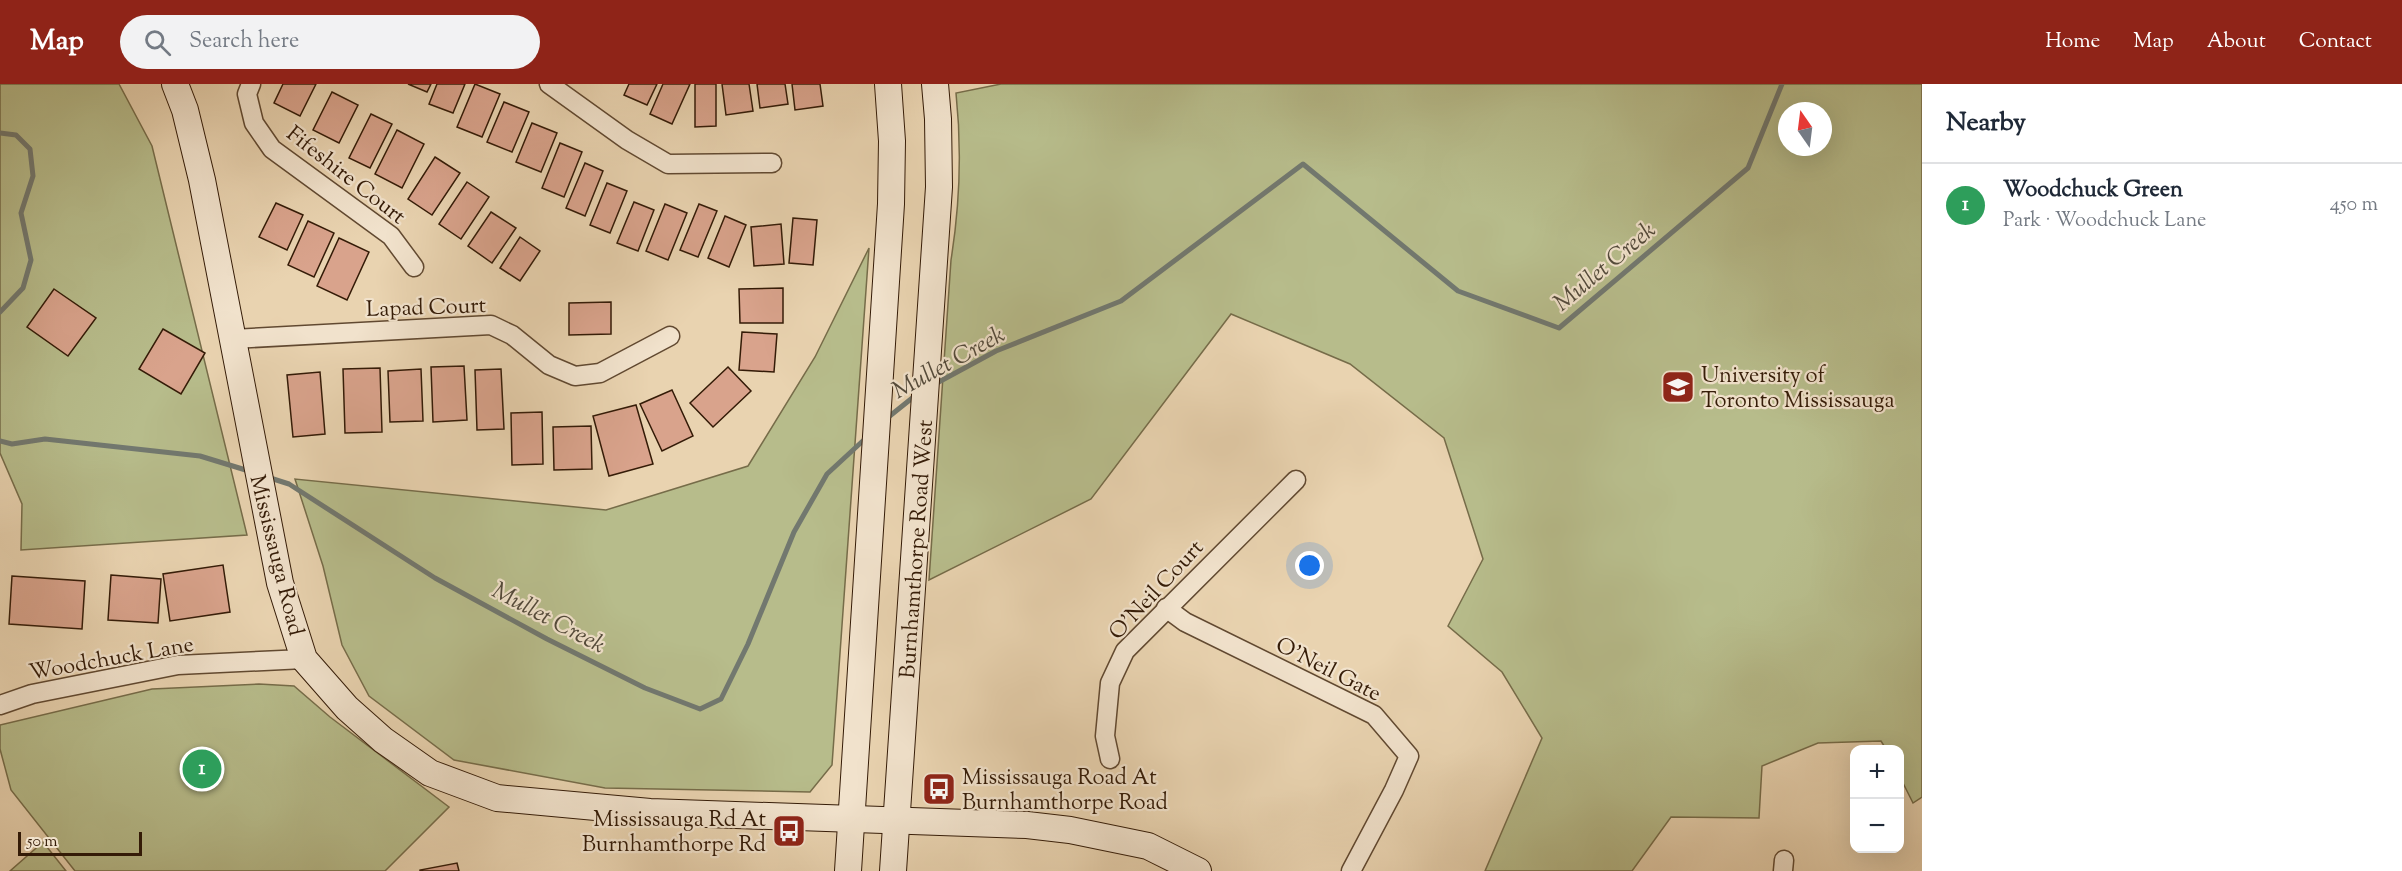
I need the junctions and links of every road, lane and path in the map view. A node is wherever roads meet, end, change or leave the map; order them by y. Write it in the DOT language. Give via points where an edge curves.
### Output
graph roads {
  1 [pos="175,84"];
  2 [pos="251,84"];
  3 [pos="549,84"];
  4 [pos="888,84"];
  5 [pos="935,84"];
  6 [pos="772,162"];
  7 [pos="414,267"];
  8 [pos="670,336"];
  9 [pos="232,339"];
  10 [pos="1296,480"];
  11 [pos="1166,608"];
  12 [pos="304,658"];
  13 [pos="0,705"];
  14 [pos="1110,759"];
  15 [pos="851,819"];
  16 [pos="897,820"];
  17 [pos="848,871"];
  18 [pos="893,871"];
  19 [pos="1198,871"];
  20 [pos="1351,871"];
  1 -- 9 [label="main road, Mississauga Road" via="202,180"];
  2 -- 7 [label="street, Fifeshire Court" via="247,94 254,123 272,149 391,236"];
  3 -- 6 [label="street" via="668,164"];
  4 -- 15 [label="main road, Burnhamthorpe Road West" via="892,184"];
  5 -- 16 [label="main road, Burnhamthorpe Road West" via="939,157 934,277"];
  8 -- 9 [label="street, Lapad Court" via="600,373 575,376 549,365 492,324"];
  9 -- 12 [label="main road, Mississauga Road" via="280,583"];
  10 -- 11 [label="street, O'Neil Court"];
  11 -- 14 [label="street, O'Neil Court" via="1125,651 1110,683 1105,736"];
  11 -- 20 [label="street, O'Neil Gate" via="1185,622 1374,715 1409,756"];
  12 -- 13 [label="street, Woodchuck Lane" via="178,665 32,694"];
  12 -- 15 [label="main road, Mississauga Road" via="347,708 391,746 430,773 497,798 650,812"];
  15 -- 16 [label="main road, Mississauga Road"];
  15 -- 17 [label="main road, Burnhamthorpe Road West"];
  16 -- 18 [label="main road, Burnhamthorpe Road West"];
  16 -- 19 [label="main road, Mississauga Road" via="1070,830 1148,846"];
}
